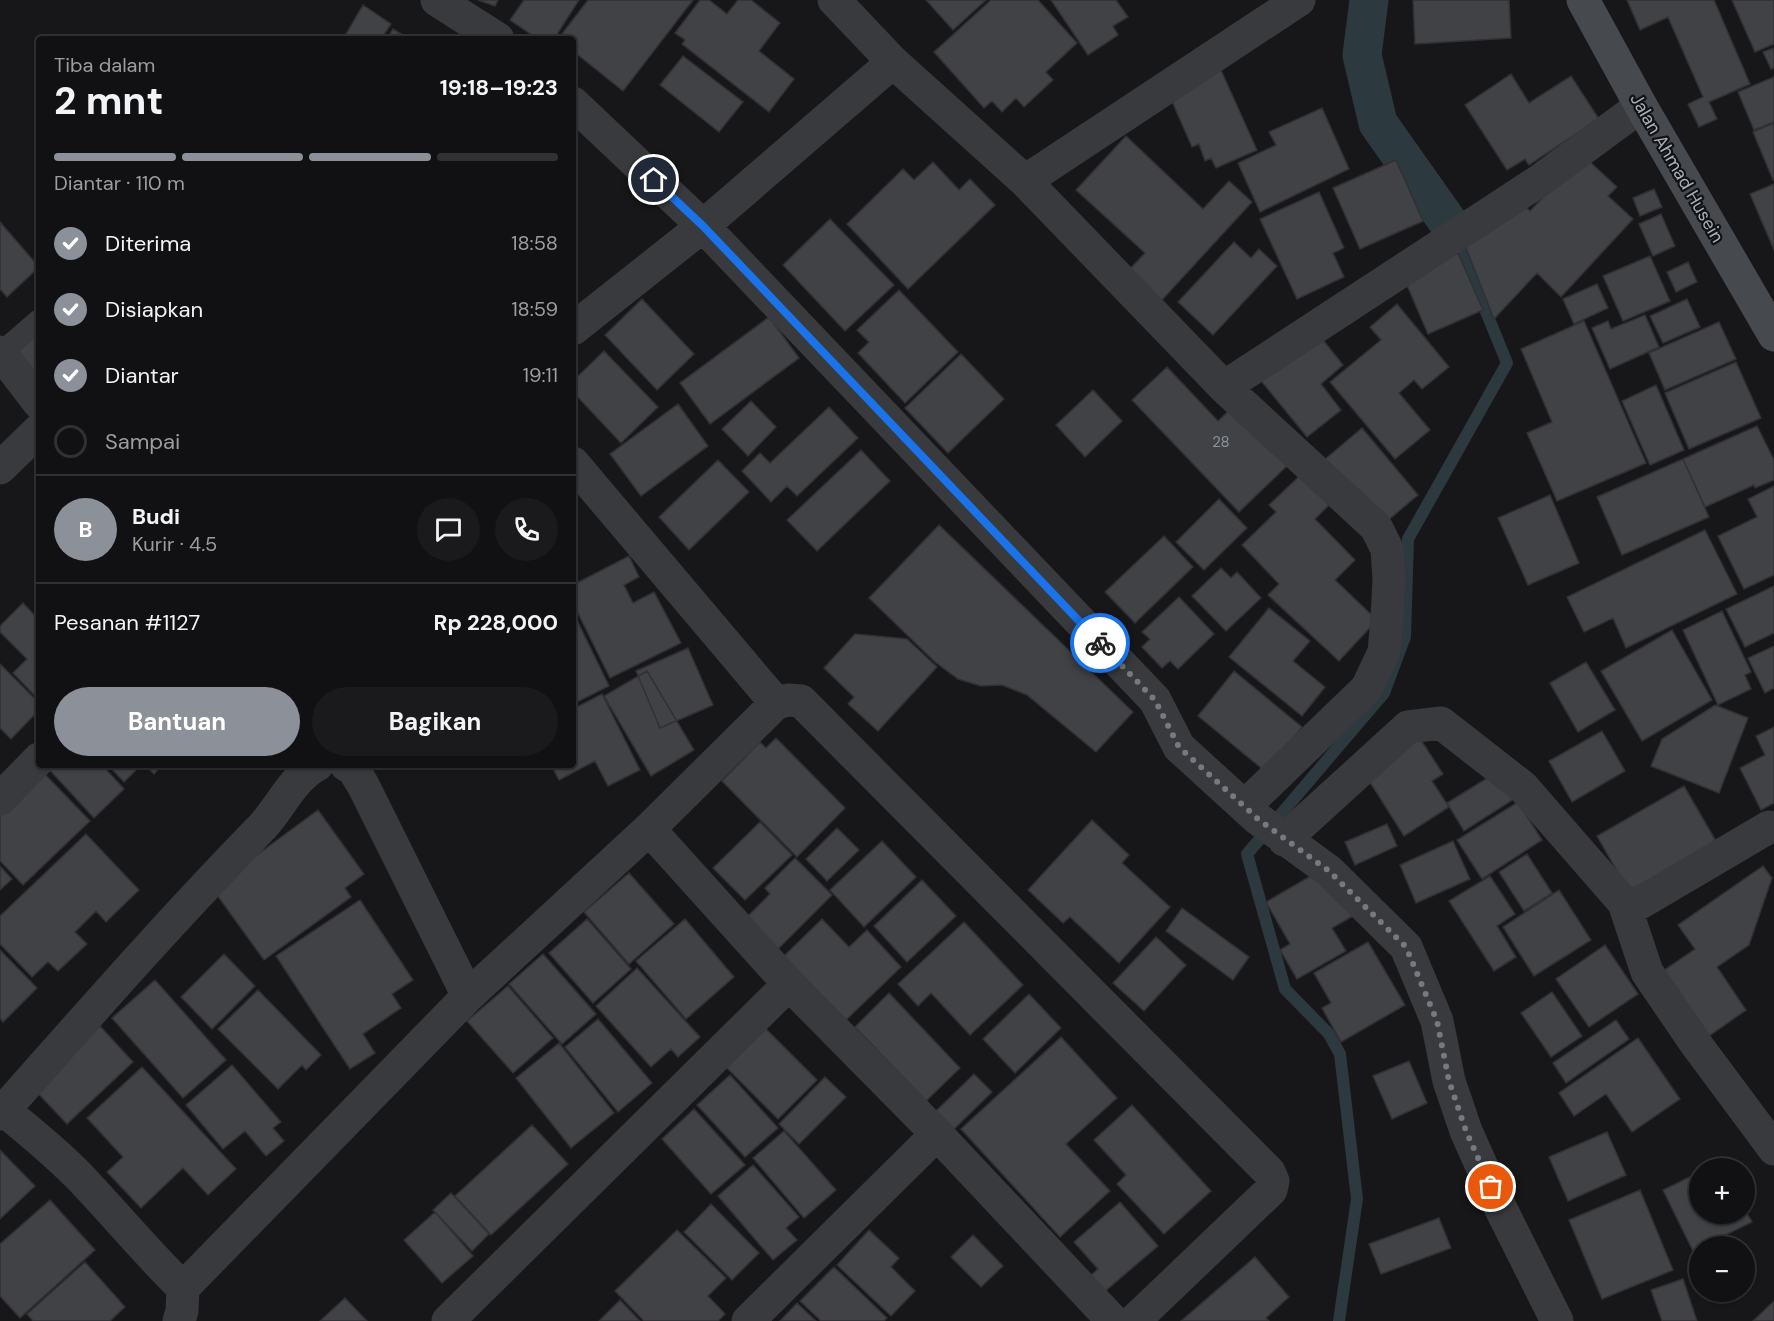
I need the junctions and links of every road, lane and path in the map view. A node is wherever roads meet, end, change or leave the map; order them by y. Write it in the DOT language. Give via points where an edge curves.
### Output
graph roads {
  1 [pos="437,0"];
  2 [pos="834,0"];
  3 [pos="1299,0"];
  4 [pos="1583,0"];
  5 [pos="493,36"];
  6 [pos="893,62"];
  7 [pos="576,106"];
  8 [pos="1641,106"];
  9 [pos="1025,181"];
  10 [pos="703,226"];
  11 [pos="36,322"];
  12 [pos="576,327"];
  13 [pos="1774,335"];
  14 [pos="0,352"];
  15 [pos="1224,387"];
  16 [pos="36,399"];
  17 [pos="36,433"];
  18 [pos="0,468"];
  19 [pos="576,472"];
  20 [pos="776,703"];
  21 [pos="36,762"];
  22 [pos="311,768"];
  23 [pos="351,768"];
  24 [pos="0,799"];
  25 [pos="1265,824"];
  26 [pos="1769,827"];
  27 [pos="649,829"];
  28 [pos="1624,903"];
  29 [pos="789,984"];
  30 [pos="468,996"];
  31 [pos="1,1110"];
  32 [pos="937,1134"];
  33 [pos="1774,1149"];
  34 [pos="183,1288"];
  35 [pos="179,1321"];
  36 [pos="448,1321"];
  37 [pos="748,1321"];
  38 [pos="1113,1321"];
  39 [pos="1134,1321"];
  40 [pos="1557,1321"];
  1 -- 5 [label="street"];
  2 -- 6 [label="street"];
  3 -- 9 [label="street"];
  4 -- 8 [label="main road, Jalan Ahmad Husein"];
  6 -- 9 [label="street"];
  6 -- 10 [label="street"];
  7 -- 10 [label="street"];
  8 -- 13 [label="main road, Jalan Ahmad Husein"];
  8 -- 15 [label="street" via="1539,181"];
  9 -- 15 [label="street"];
  10 -- 12 [label="street"];
  10 -- 25 [label="street" via="1155,700 1179,747"];
  11 -- 14 [label="lane"];
  14 -- 16 [label="street"];
  15 -- 25 [label="street" via="1376,527 1387,549 1384,652 1367,688"];
  17 -- 18 [label="street"];
  19 -- 20 [label="street"];
  20 -- 27 [label="street"];
  20 -- 39 [label="street" via="801,701 1269,1172 1271,1190"];
  21 -- 24 [label="street"];
  22 -- 31 [label="street" via="303,772 278,810 182,909"];
  23 -- 30 [label="street"];
  25 -- 28 [label="street" via="1408,727 1442,723 1523,787"];
  25 -- 40 [label="street" via="1329,871 1406,947 1437,1021 1449,1081 1466,1131"];
  26 -- 28 [label="street" via="1640,903"];
  27 -- 29 [label="street"];
  27 -- 30 [label="street"];
  28 -- 33 [label="street" via="1647,972"];
  29 -- 32 [label="street"];
  29 -- 36 [label="street"];
  30 -- 34 [label="street"];
  31 -- 34 [label="street" via="89,1186"];
  32 -- 37 [label="street"];
  32 -- 38 [label="street"];
  34 -- 35 [label="street"];
}
